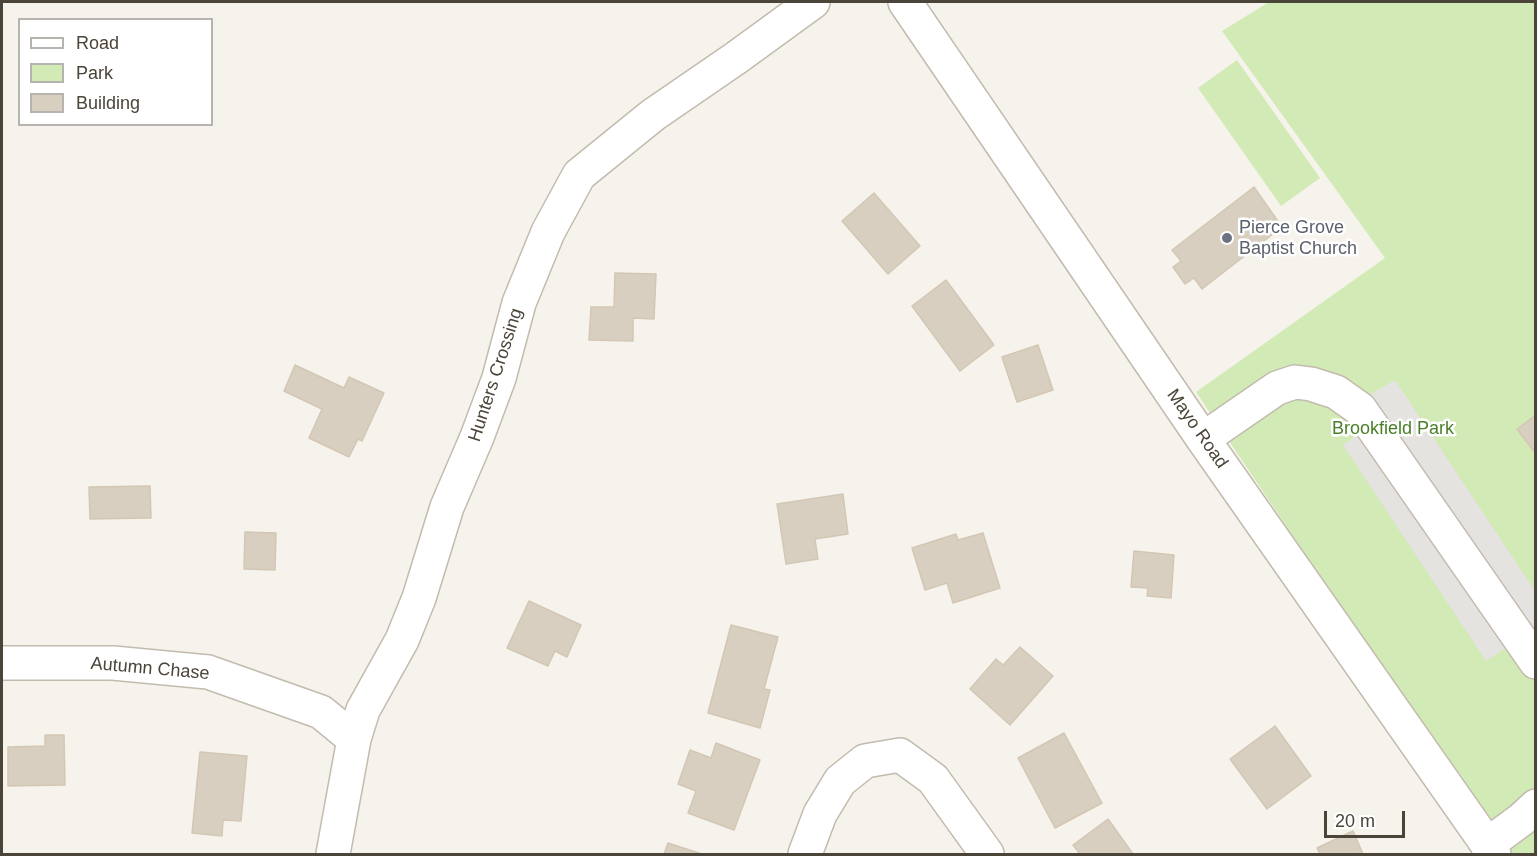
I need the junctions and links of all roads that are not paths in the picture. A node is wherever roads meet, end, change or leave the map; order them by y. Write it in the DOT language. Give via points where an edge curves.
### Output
graph roads {
  1 [pos="813,2"];
  2 [pos="905,2"];
  3 [pos="1203,439"];
  4 [pos="2,663"];
  5 [pos="1536,663"];
  6 [pos="354,739"];
  7 [pos="1536,806"];
  8 [pos="1490,850"];
  9 [pos="333,855"];
  10 [pos="805,855"];
  11 [pos="987,855"];
  1 -- 6 [label="street, Hunters Crossing" via="653,115 579,175 548,232 519,303 499,378 447,507 419,598 402,640 363,710"];
  2 -- 3 [label="street, Mayo Road"];
  3 -- 5 [label="street" via="1277,388 1296,382 1336,392 1360,409"];
  3 -- 8 [label="street, Mayo Road"];
  4 -- 6 [label="street, Autumn Chase" via="113,663 208,672 321,712"];
  6 -- 9 [label="street, Hunters Crossing"];
  7 -- 8 [label="street"];
  10 -- 11 [label="street" via="820,814 840,781 865,761 900,755 933,778"];
}
